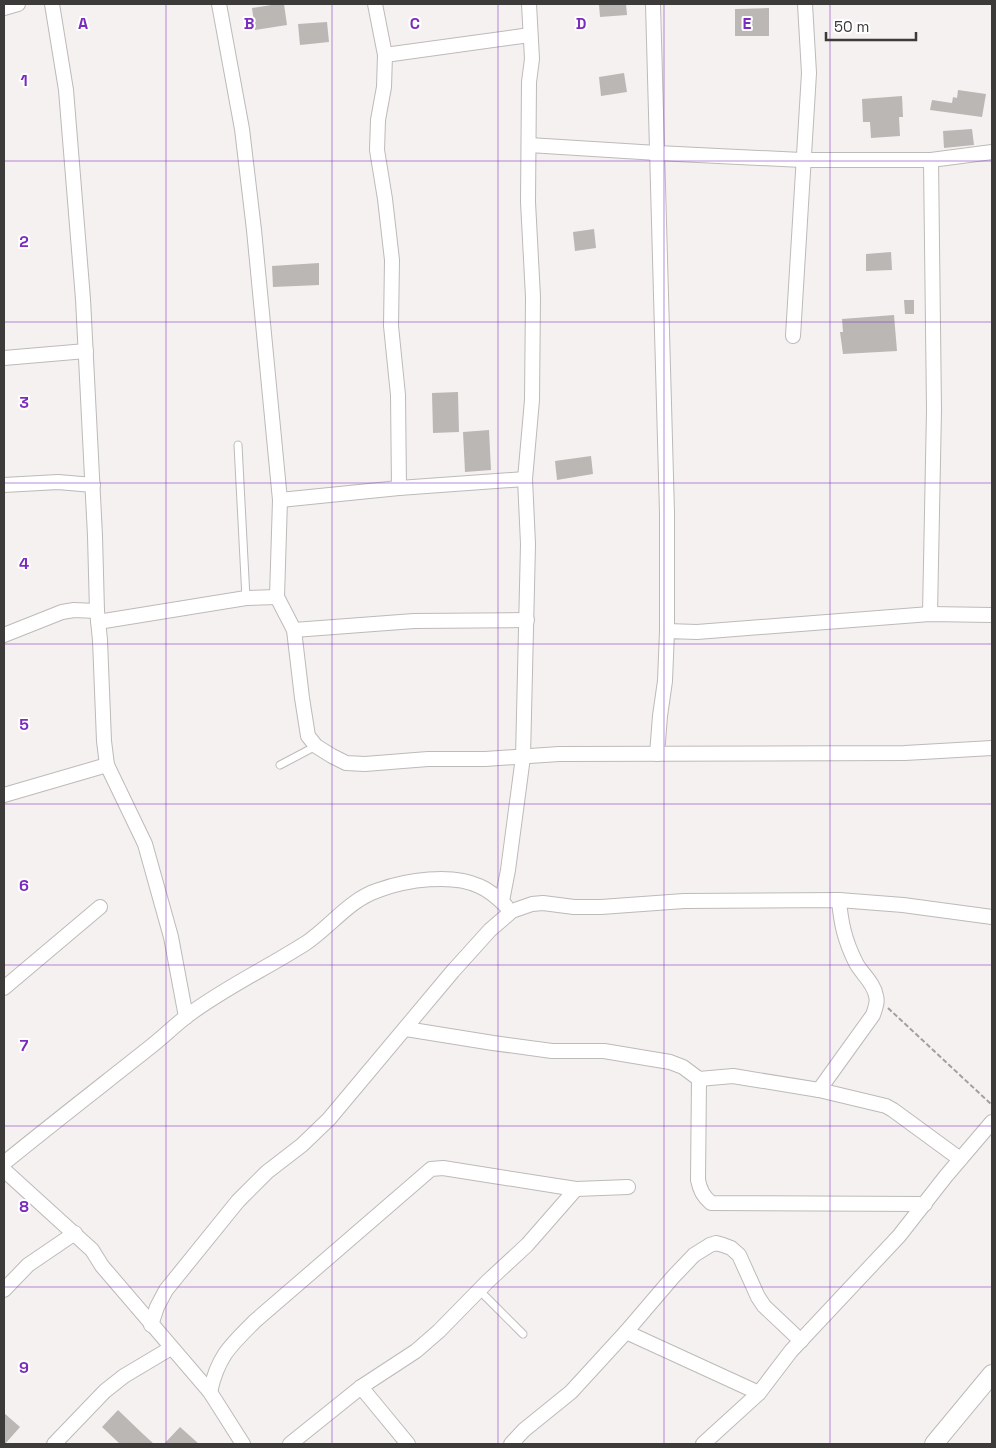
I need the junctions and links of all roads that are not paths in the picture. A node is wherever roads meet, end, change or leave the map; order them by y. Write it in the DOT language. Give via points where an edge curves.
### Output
graph roads {
  1 [pos="18,4"];
  2 [pos="52,4"];
  3 [pos="219,4"];
  4 [pos="375,4"];
  5 [pos="529,4"];
  6 [pos="653,4"];
  7 [pos="805,4"];
  8 [pos="4,8"];
  9 [pos="530,35"];
  10 [pos="385,55"];
  11 [pos="529,145"];
  12 [pos="992,152"];
  13 [pos="658,153"];
  14 [pos="802,160"];
  15 [pos="932,160"];
  16 [pos="793,336"];
  17 [pos="86,351"];
  18 [pos="4,358"];
  19 [pos="238,445"];
  20 [pos="525,479"];
  21 [pos="4,485"];
  22 [pos="92,485"];
  23 [pos="399,488"];
  24 [pos="280,500"];
  25 [pos="277,597"];
  26 [pos="246,598"];
  27 [pos="930,614"];
  28 [pos="992,615"];
  29 [pos="97,616"];
  30 [pos="527,620"];
  31 [pos="294,630"];
  32 [pos="667,631"];
  33 [pos="4,635"];
  34 [pos="316,746"];
  35 [pos="992,748"];
  36 [pos="657,754"];
  37 [pos="523,757"];
  38 [pos="107,765"];
  39 [pos="280,765"];
  40 [pos="4,795"];
  41 [pos="839,900"];
  42 [pos="507,906"];
  43 [pos="100,907"];
  44 [pos="992,918"];
  45 [pos="4,988"];
  46 [pos="186,1017"];
  47 [pos="406,1029"];
  48 [pos="699,1079"];
  49 [pos="819,1090"];
  50 [pos="992,1122"];
  51 [pos="960,1158"];
  52 [pos="4,1163"];
  53 [pos="4,1170"];
  54 [pos="628,1187"];
  55 [pos="576,1188"];
  56 [pos="925,1204"];
  57 [pos="75,1233"];
  58 [pos="4,1290"];
  59 [pos="479,1290"];
  60 [pos="151,1325"];
  61 [pos="626,1332"];
  62 [pos="523,1334"];
  63 [pos="801,1341"];
  64 [pos="171,1348"];
  65 [pos="992,1374"];
  66 [pos="361,1387"];
  67 [pos="210,1392"];
  68 [pos="759,1393"];
  69 [pos="54,1444"];
  70 [pos="243,1444"];
  71 [pos="290,1444"];
  72 [pos="408,1444"];
  73 [pos="511,1444"];
  74 [pos="703,1444"];
  75 [pos="934,1444"];
  1 -- 8 [label="street"];
  2 -- 17 [label="street" via="66,90"];
  3 -- 24 [label="street" via="243,138"];
  4 -- 10 [label="street"];
  5 -- 9 [label="street"];
  6 -- 13 [label="street"];
  7 -- 14 [label="street" via="809,73"];
  9 -- 10 [label="street"];
  9 -- 11 [label="street"];
  10 -- 23 [label="street" via="377,150 392,260"];
  11 -- 13 [label="street"];
  11 -- 20 [label="street" via="532,400"];
  12 -- 15 [label="street"];
  13 -- 14 [label="street"];
  13 -- 32 [label="street"];
  14 -- 15 [label="street"];
  14 -- 16 [label="street"];
  15 -- 27 [label="street" via="934,429"];
  17 -- 18 [label="street"];
  17 -- 22 [label="street"];
  19 -- 26 [label="lane"];
  20 -- 23 [label="street"];
  20 -- 30 [label="street"];
  21 -- 22 [label="street" via="58,482"];
  22 -- 29 [label="street"];
  23 -- 24 [label="street"];
  24 -- 25 [label="street"];
  25 -- 26 [label="street"];
  25 -- 31 [label="street"];
  26 -- 29 [label="street"];
  27 -- 28 [label="street"];
  27 -- 32 [label="street" via="697,632"];
  29 -- 33 [label="street" via="74,610 62,612"];
  29 -- 38 [label="street"];
  30 -- 31 [label="street" via="414,621"];
  30 -- 37 [label="street"];
  31 -- 34 [label="street" via="308,736"];
  32 -- 36 [label="street"];
  34 -- 37 [label="street" via="346,762 364,764"];
  34 -- 39 [label="lane"];
  35 -- 36 [label="street" via="905,753"];
  36 -- 37 [label="street"];
  37 -- 42 [label="street" via="508,870"];
  38 -- 40 [label="street"];
  38 -- 46 [label="street" via="145,844 171,937"];
  41 -- 42 [label="street" via="684,901 601,907 542,903"];
  41 -- 44 [label="street" via="903,905"];
  41 -- 49 [label="street" via="841,924 849,948 877,997 874,1015"];
  42 -- 46 [label="street" via="478,885 454,880 423,880 378,890 359,899 307,942"];
  42 -- 47 [label="street"];
  43 -- 45 [label="street"];
  46 -- 52 [label="street"];
  47 -- 48 [label="street" via="503,1044 552,1050 604,1051 670,1062"];
  47 -- 60 [label="street" via="329,1119 238,1201 166,1290"];
  48 -- 49 [label="street" via="733,1076"];
  48 -- 56 [label="street" via="698,1180 700,1190 711,1203"];
  49 -- 51 [label="street" via="886,1106"];
  50 -- 51 [label="street"];
  51 -- 56 [label="street"];
  53 -- 57 [label="street"];
  54 -- 55 [label="street"];
  55 -- 59 [label="street" via="527,1245"];
  55 -- 67 [label="street" via="443,1168 431,1169 235,1342 221,1358"];
  56 -- 63 [label="street"];
  57 -- 58 [label="street" via="28,1265"];
  57 -- 60 [label="street"];
  59 -- 62 [label="lane"];
  59 -- 66 [label="street" via="416,1351"];
  60 -- 64 [label="street"];
  61 -- 63 [label="street" via="694,1255 716,1244 731,1248 739,1255 764,1306"];
  61 -- 68 [label="street"];
  61 -- 73 [label="street" via="571,1392"];
  63 -- 68 [label="street"];
  64 -- 67 [label="street"];
  64 -- 69 [label="street" via="105,1391"];
  65 -- 75 [label="street"];
  66 -- 71 [label="street"];
  66 -- 72 [label="street"];
  67 -- 70 [label="street"];
  68 -- 74 [label="street"];
}
